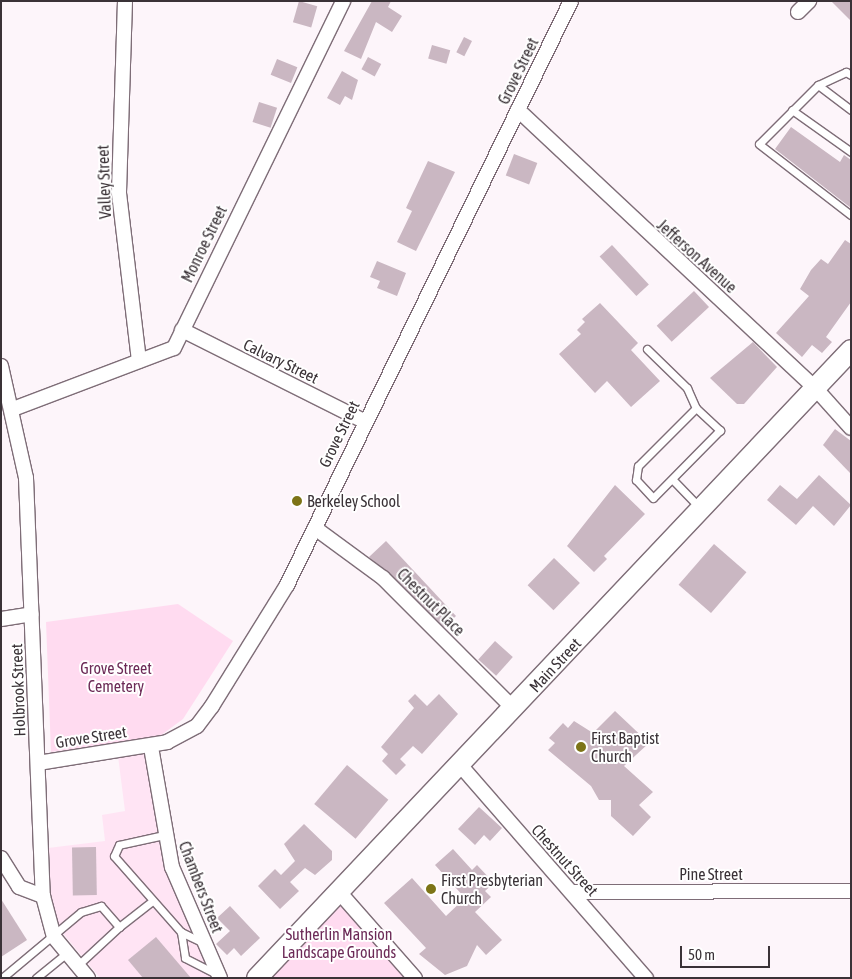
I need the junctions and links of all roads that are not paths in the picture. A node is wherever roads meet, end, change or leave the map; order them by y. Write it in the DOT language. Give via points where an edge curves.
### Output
graph roads {
  1 [pos="125,1"];
  2 [pos="343,1"];
  3 [pos="571,1"];
  4 [pos="809,1"];
  5 [pos="798,12"];
  6 [pos="851,75"];
  7 [pos="818,85"];
  8 [pos="518,110"];
  9 [pos="792,110"];
  10 [pos="851,110"];
  11 [pos="851,152"];
  12 [pos="851,215"];
  13 [pos="182,330"];
  14 [pos="647,349"];
  15 [pos="851,350"];
  16 [pos="139,362"];
  17 [pos="1,366"];
  18 [pos="816,389"];
  19 [pos="696,408"];
  20 [pos="13,409"];
  21 [pos="364,421"];
  22 [pos="851,428"];
  23 [pos="673,480"];
  24 [pos="701,509"];
  25 [pos="315,528"];
  26 [pos="32,614"];
  27 [pos="1,618"];
  28 [pos="514,709"];
  29 [pos="151,747"];
  30 [pos="38,763"];
  31 [pos="460,765"];
  32 [pos="164,835"];
  33 [pos="1,858"];
  34 [pos="851,891"];
  35 [pos="572,892"];
  36 [pos="340,893"];
  37 [pos="44,896"];
  38 [pos="151,902"];
  39 [pos="119,927"];
  40 [pos="181,932"];
  41 [pos="54,937"];
  42 [pos="204,943"];
  43 [pos="66,954"];
  44 [pos="77,966"];
  45 [pos="3,976"];
  46 [pos="220,976"];
  47 [pos="36,978"];
  48 [pos="88,978"];
  49 [pos="257,978"];
  50 [pos="415,978"];
  51 [pos="646,978"];
  1 -- 16 [label="street, Valley Street" via="119,193"];
  2 -- 13 [label="street, Monroe Street"];
  3 -- 8 [label="street, Grove Street"];
  4 -- 5 [label="street"];
  6 -- 7 [label="lane" via="846,72"];
  7 -- 9 [label="lane"];
  7 -- 10 [label="lane"];
  8 -- 18 [label="street, Jefferson Avenue"];
  8 -- 21 [label="street, Grove Street"];
  9 -- 11 [label="lane"];
  9 -- 12 [label="lane" via="759,144"];
  13 -- 16 [label="street, Monroe Street" via="174,348"];
  13 -- 21 [label="street, Calvary Street"];
  14 -- 19 [label="lane" via="687,388"];
  15 -- 18 [label="main road, Main Street"];
  16 -- 20 [label="street, Monroe Street"];
  17 -- 20 [label="street, Holbrook Street"];
  18 -- 22 [label="street, Jefferson Avenue"];
  18 -- 24 [label="main road, Main Street"];
  19 -- 23 [label="lane" via="720,430"];
  19 -- 23 [label="lane" via="638,466 636,480 653,498"];
  20 -- 26 [label="street, Holbrook Street" via="26,478"];
  21 -- 25 [label="street, Grove Street"];
  23 -- 24 [label="lane"];
  24 -- 28 [label="main road, Main Street"];
  25 -- 28 [label="street, Chestnut Place" via="383,578"];
  25 -- 29 [label="street, Grove Street" via="287,585 197,726"];
  26 -- 27 [label="street"];
  26 -- 30 [label="street, Holbrook Street"];
  28 -- 31 [label="main road, Main Street"];
  29 -- 30 [label="street, Grove Street"];
  29 -- 32 [label="street, Chambers Street"];
  30 -- 37 [label="street, Holbrook Street"];
  31 -- 35 [label="street, Chestnut Street"];
  31 -- 36 [label="main road, Main Street"];
  32 -- 38 [label="lane" via="119,845 114,856"];
  32 -- 42 [label="street, Chambers Street" via="176,879"];
  33 -- 37 [label="street" via="19,887"];
  34 -- 35 [label="street, Pine Street"];
  35 -- 51 [label="street, Chestnut Street"];
  36 -- 49 [label="main road, Main Street"];
  36 -- 50 [label="street"];
  37 -- 41 [label="street, Holbrook Street"];
  38 -- 39 [label="lane"];
  38 -- 40 [label="lane"];
  39 -- 41 [label="lane" via="101,906 95,905 81,912"];
  39 -- 44 [label="lane"];
  40 -- 42 [label="lane"];
  40 -- 46 [label="lane" via="186,958"];
  41 -- 43 [label="street"];
  41 -- 45 [label="lane"];
  42 -- 46 [label="street, Chambers Street"];
  43 -- 44 [label="street"];
  43 -- 47 [label="lane"];
  44 -- 48 [label="street"];
}
